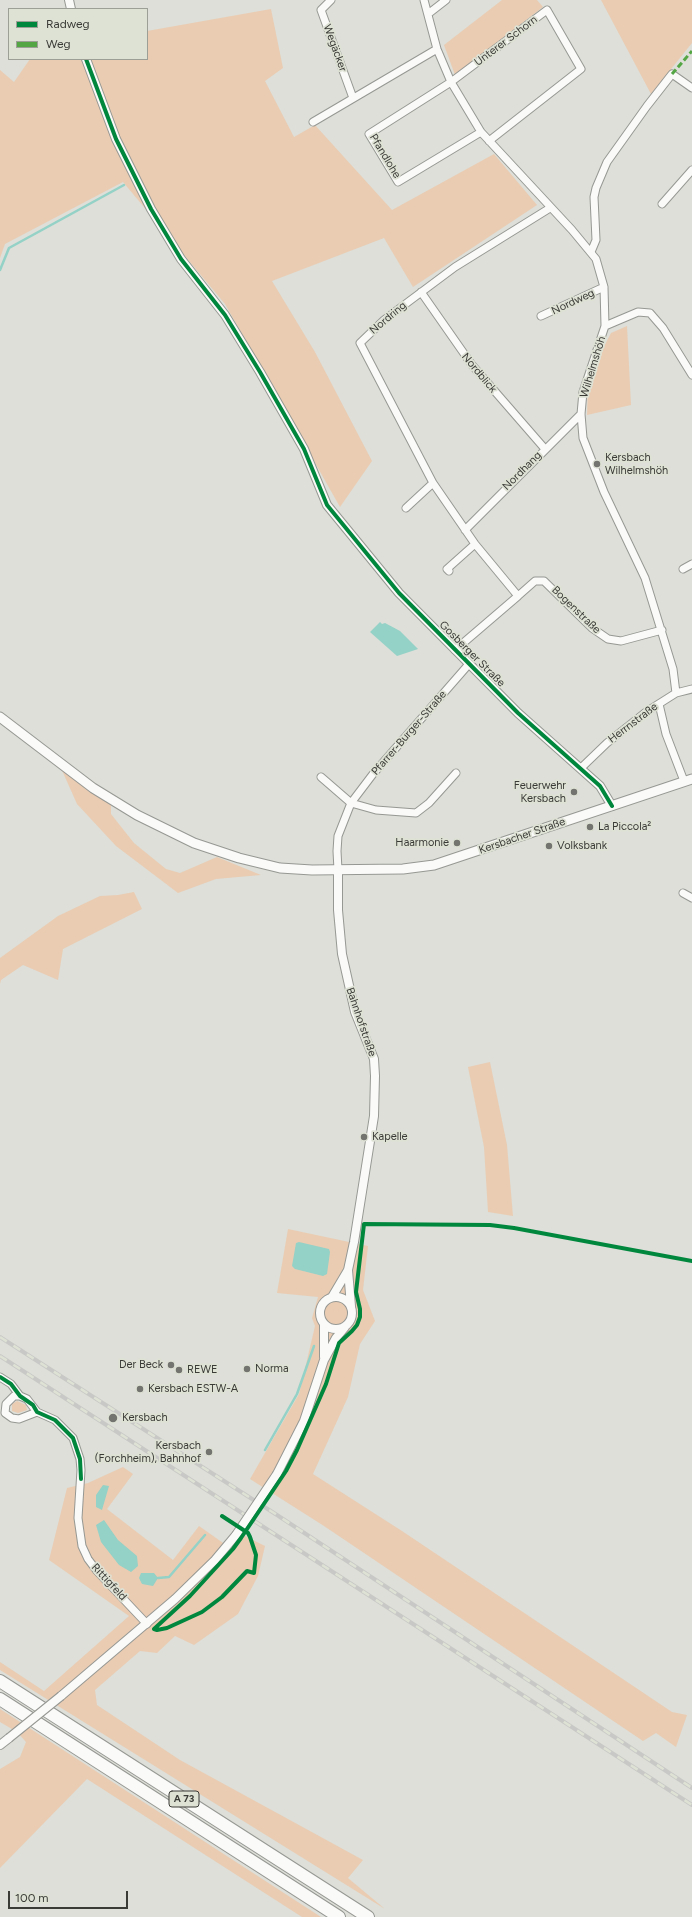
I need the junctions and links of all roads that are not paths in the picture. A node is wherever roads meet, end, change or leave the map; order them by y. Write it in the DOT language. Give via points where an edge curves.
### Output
graph roads {
  1 [pos="331,0"];
  2 [pos="424,0"];
  3 [pos="446,0"];
  4 [pos="428,14"];
  5 [pos="437,49"];
  6 [pos="86,60"];
  7 [pos="451,82"];
  8 [pos="692,88"];
  9 [pos="353,98"];
  10 [pos="313,122"];
  11 [pos="481,132"];
  12 [pos="488,141"];
  13 [pos="692,170"];
  14 [pos="662,204"];
  15 [pos="550,208"];
  16 [pos="591,252"];
  17 [pos="604,288"];
  18 [pos="421,292"];
  19 [pos="541,316"];
  20 [pos="605,326"];
  21 [pos="691,370"];
  22 [pos="581,414"];
  23 [pos="545,449"];
  24 [pos="433,483"];
  25 [pos="406,508"];
  26 [pos="465,530"];
  27 [pos="475,544"];
  28 [pos="692,564"];
  29 [pos="683,569"];
  30 [pos="449,572"];
  31 [pos="518,596"];
  32 [pos="662,630"];
  33 [pos="455,650"];
  34 [pos="469,664"];
  35 [pos="692,689"];
  36 [pos="676,693"];
  37 [pos="659,704"];
  38 [pos="0,717"];
  39 [pos="581,768"];
  40 [pos="456,772"];
  41 [pos="321,777"];
  42 [pos="688,780"];
  43 [pos="351,803"];
  44 [pos="612,806"];
  45 [pos="343,870"];
  46 [pos="683,893"];
  47 [pos="692,898"];
  48 [pos="348,1270"];
  49 [pos="332,1297"];
  50 [pos="351,1306"];
  51 [pos="324,1324"];
  52 [pos="345,1327"];
  53 [pos="324,1360"];
  54 [pos="0,1377"];
  55 [pos="20,1396"];
  56 [pos="37,1412"];
  57 [pos="147,1624"];
  58 [pos="0,1681"];
  59 [pos="0,1698"];
  60 [pos="0,1745"];
  61 [pos="339,1917"];
  62 [pos="368,1917"];
  1 -- 9 [label="street, Wegäcker" via="321,10"];
  2 -- 4 [label="street"];
  3 -- 4 [label="street"];
  4 -- 5 [label="street"];
  5 -- 7 [label="street"];
  5 -- 9 [label="street"];
  6 -- 33 [label="street, Gosberger Straße" via="116,139 151,209 181,259 225,315 260,372 304,449 327,505 399,593"];
  7 -- 11 [label="street"];
  7 -- 11 [label="street, Pfandlohe" via="369,134 398,182"];
  7 -- 12 [label="street, Unterer Schorn" via="547,10 581,69"];
  8 -- 16 [label="street" via="672,74 602,171 594,197 596,240"];
  9 -- 10 [label="street"];
  11 -- 12 [label="street"];
  12 -- 15 [label="street"];
  13 -- 14 [label="street"];
  15 -- 16 [label="street"];
  15 -- 18 [label="street, Nordring" via="455,266"];
  16 -- 17 [label="street, Wilhelmshöh" via="598,264"];
  17 -- 19 [label="street, Nordweg"];
  17 -- 20 [label="street, Wilhelmshöh"];
  18 -- 23 [label="street, Nordblick" via="472,365"];
  18 -- 24 [label="street, Nordring" via="384,320 360,343"];
  20 -- 21 [label="street" via="638,312 650,313"];
  20 -- 22 [label="street, Wilhelmshöh" via="583,392"];
  22 -- 23 [label="street, Nordhang"];
  22 -- 32 [label="street, Wilhelmshöh" via="583,438 592,463 644,578"];
  23 -- 26 [label="street, Nordhang"];
  24 -- 25 [label="street"];
  24 -- 26 [label="street, Nordring"];
  26 -- 27 [label="street, Nordring"];
  27 -- 30 [label="street" via="447,569"];
  27 -- 31 [label="street, Nordring"];
  28 -- 29 [label="street"];
  31 -- 32 [label="street, Bogenstraße" via="535,581 544,581 592,628 608,639 621,641"];
  31 -- 33 [label="street"];
  32 -- 36 [label="street, Wilhelmshöh" via="674,668"];
  33 -- 34 [label="street, Gosberger Straße"];
  34 -- 39 [label="street, Gosberger Straße" via="518,713"];
  34 -- 43 [label="street, Pfarrer-Burger-Straße"];
  35 -- 36 [label="street, Herrnstraße"];
  36 -- 37 [label="street, Herrnstraße"];
  37 -- 39 [label="street, Herrnstraße" via="607,743"];
  37 -- 42 [label="street" via="666,734"];
  38 -- 45 [label="main road, Kersbacher Straße" via="93,788 170,833 218,851 267,865"];
  39 -- 44 [label="street, Gosberger Straße" via="600,786"];
  40 -- 43 [label="street" via="429,804 416,813 376,810"];
  41 -- 43 [label="street"];
  42 -- 44 [label="main road, Kersbacher Straße"];
  43 -- 45 [label="street, Pfarrer-Burger-Straße" via="338,836 337,851"];
  44 -- 45 [label="main road, Kersbacher Straße" via="434,865 403,869"];
  45 -- 48 [label="street, Bahnhofstraße" via="338,910 342,954 355,1012 374,1059 375,1076 374,1116"];
  46 -- 47 [label="street"];
  48 -- 49 [label="street"];
  48 -- 50 [label="street"];
  49 -- 50 [label="street" via="343,1298"];
  49 -- 51 [label="street" via="320,1308 320,1317"];
  50 -- 52 [label="street" via="353,1315"];
  51 -- 52 [label="street" via="334,1330"];
  51 -- 53 [label="street"];
  52 -- 53 [label="street"];
  53 -- 57 [label="street, bridge" via="304,1421 277,1474 236,1535 204,1571"];
  54 -- 55 [label="street, Rittigfeld" via="11,1384"];
  55 -- 56 [label="street, Rittigfeld" via="33,1405"];
  55 -- 56 [label="street" via="14,1396 6,1404 5,1413 19,1419"];
  56 -- 57 [label="street, Rittigfeld" via="55,1420 63,1427 73,1438 77,1448 81,1470 79,1531 88,1560"];
  57 -- 60 [label="street, bridge"];
  58 -- 62 [label="highway, A 73"];
  59 -- 61 [label="highway, A 73"];
}
